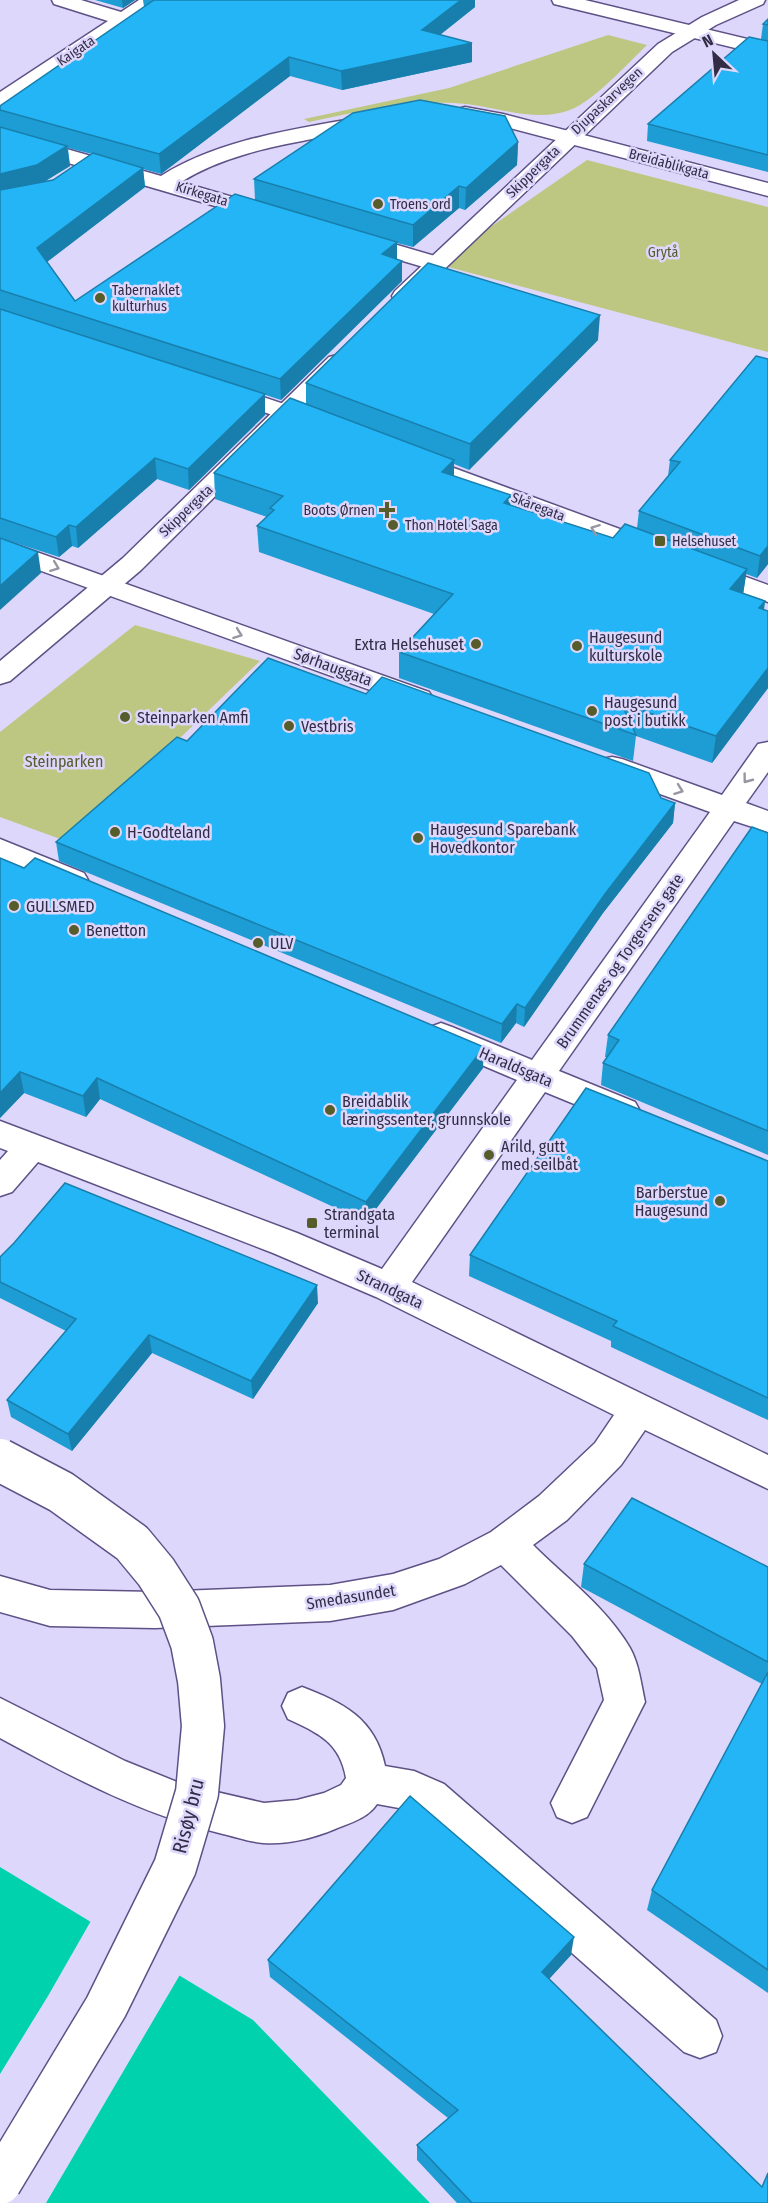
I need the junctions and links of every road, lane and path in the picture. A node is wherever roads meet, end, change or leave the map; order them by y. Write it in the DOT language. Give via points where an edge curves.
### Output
graph roads {
  1 [pos="61,0"];
  2 [pos="152,0"];
  3 [pos="561,0"];
  4 [pos="756,0"];
  5 [pos="123,19"];
  6 [pos="689,31"];
  7 [pos="768,50"];
  8 [pos="0,101"];
  9 [pos="441,112"];
  10 [pos="396,117"];
  11 [pos="0,136"];
  12 [pos="569,137"];
  13 [pos="93,162"];
  14 [pos="65,180"];
  15 [pos="165,183"];
  16 [pos="768,190"];
  17 [pos="288,220"];
  18 [pos="332,233"];
  19 [pos="437,264"];
  20 [pos="387,312"];
  21 [pos="355,345"];
  22 [pos="194,381"];
  23 [pos="288,412"];
  24 [pos="343,433"];
  25 [pos="386,450"];
  26 [pos="0,547"];
  27 [pos="106,587"];
  28 [pos="768,594"];
  29 [pos="0,675"];
  30 [pos="447,708"];
  31 [pos="768,751"];
  32 [pos="592,759"];
  33 [pos="726,807"];
  34 [pos="768,822"];
  35 [pos="0,849"];
  36 [pos="99,891"];
  37 [pos="419,1026"];
  38 [pos="540,1077"];
  39 [pos="649,1122"];
  40 [pos="16,1140"];
  41 [pos="0,1184"];
  42 [pos="389,1287"];
  43 [pos="638,1411"];
  44 [pos="0,1460"];
  45 [pos="768,1473"];
  46 [pos="505,1544"];
  47 [pos="0,1594"];
  48 [pos="302,1706"];
  49 [pos="0,1717"];
  50 [pos="367,1782"];
  51 [pos="572,1803"];
  52 [pos="700,2036"];
  53 [pos="0,2183"];
  1 -- 5 [label="street"];
  2 -- 5 [label="street, Kaigata"];
  3 -- 6 [label="street"];
  4 -- 6 [label="street, Djupaskarvegen" via="726,10"];
  5 -- 8 [label="street, Kaigata"];
  6 -- 7 [label="street"];
  6 -- 12 [label="street, Djupaskarvegen" via="665,48"];
  9 -- 12 [label="street, Djupaskarvegen" via="472,113"];
  10 -- 15 [label="street" via="227,153 192,166"];
  11 -- 13 [label="street, Kirkegata"];
  12 -- 16 [label="street, Breidablikgata"];
  12 -- 19 [label="street, Skippergata"];
  13 -- 14 [label="street"];
  13 -- 15 [label="street, Kirkegata"];
  15 -- 17 [label="street, Kirkegata"];
  18 -- 19 [label="street"];
  19 -- 20 [label="street, Skippergata"];
  21 -- 23 [label="street, Skippergata"];
  22 -- 23 [label="street"];
  23 -- 24 [label="street"];
  23 -- 27 [label="street, Skippergata"];
  28 -- 25 [label="street, Skåregata, one-way"];
  26 -- 27 [label="street, Sørhauggata, one-way"];
  27 -- 29 [label="street, Skippergata"];
  27 -- 30 [label="street, Sørhauggata, one-way"];
  31 -- 33 [label="street, Brummenæs og Torgersens gate, one-way"];
  32 -- 33 [label="street, one-way"];
  33 -- 34 [label="street"];
  33 -- 38 [label="street, Brummenæs og Torgersens gate"];
  35 -- 36 [label="street"];
  37 -- 38 [label="street, Haraldsgata"];
  38 -- 39 [label="street, Haraldsgata"];
  38 -- 42 [label="street, Brummenæs og Torgersens gate"];
  40 -- 41 [label="street"];
  40 -- 42 [label="street, Strandgata"];
  42 -- 43 [label="street, Strandgata"];
  43 -- 45 [label="street, Strandgata"];
  43 -- 46 [label="street, Smedasundet" via="608,1454 553,1508"];
  44 -- 53 [label="street, Risøy bru, bridge" via="61,1492 132,1543 156,1572 179,1608 192,1642 203,1726 197,1793 175,1867 106,2007"];
  46 -- 47 [label="street, Smedasundet" via="451,1572 393,1592 330,1603 155,1610 50,1608"];
  46 -- 51 [label="street" via="586,1623 615,1660 625,1702"];
  48 -- 50 [label="street" via="330,1718 351,1736 364,1762"];
  49 -- 50 [label="street" via="110,1775 181,1804 264,1823 328,1812 356,1799"];
  50 -- 52 [label="street" via="414,1791 429,1798"];
}
